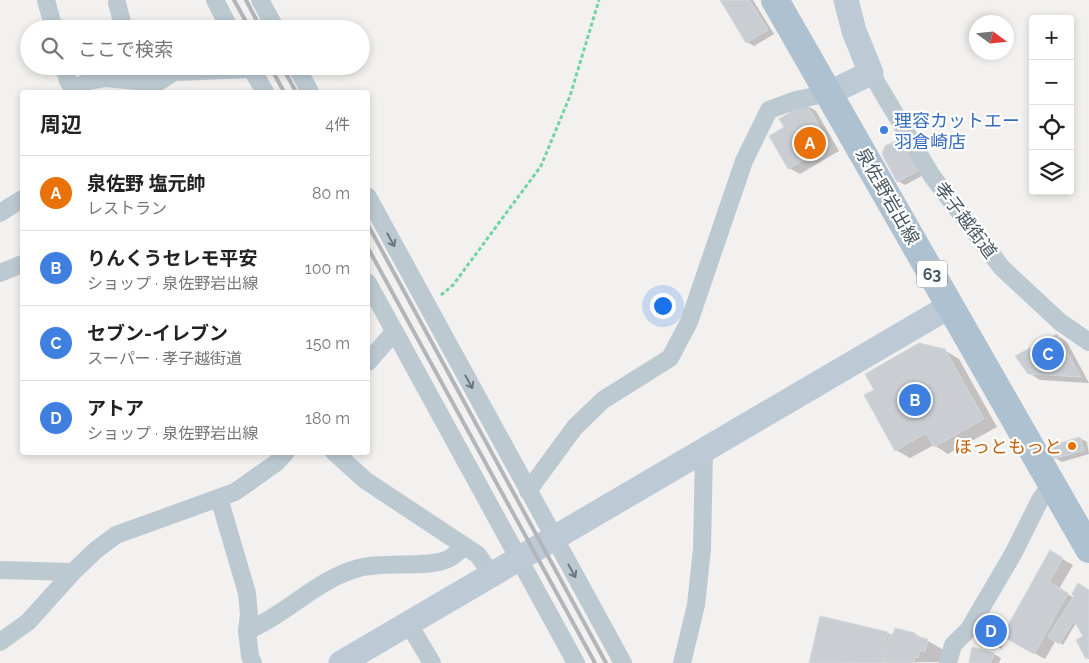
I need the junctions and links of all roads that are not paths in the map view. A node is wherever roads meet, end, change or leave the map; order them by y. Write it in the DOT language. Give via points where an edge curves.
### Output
graph roads {
  1 [pos="46,0"];
  2 [pos="215,0"];
  3 [pos="260,0"];
  4 [pos="775,0"];
  5 [pos="846,0"];
  6 [pos="117,3"];
  7 [pos="52,20"];
  8 [pos="119,20"];
  9 [pos="225,20"];
  10 [pos="271,20"];
  11 [pos="871,73"];
  12 [pos="66,75"];
  13 [pos="170,75"];
  14 [pos="255,75"];
  15 [pos="301,75"];
  16 [pos="73,90"];
  17 [pos="76,90"];
  18 [pos="264,90"];
  19 [pos="309,90"];
  20 [pos="829,93"];
  21 [pos="20,200"];
  22 [pos="370,201"];
  23 [pos="0,213"];
  24 [pos="20,265"];
  25 [pos="0,273"];
  26 [pos="370,287"];
  27 [pos="950,306"];
  28 [pos="394,332"];
  29 [pos="1089,342"];
  30 [pos="370,360"];
  31 [pos="704,450"];
  32 [pos="283,455"];
  33 [pos="337,455"];
  34 [pos="1052,483"];
  35 [pos="528,491"];
  36 [pos="219,498"];
  37 [pos="554,538"];
  38 [pos="465,546"];
  39 [pos="1089,549"];
  40 [pos="518,559"];
  41 [pos="0,570"];
  42 [pos="73,572"];
  43 [pos="491,574"];
  44 [pos="408,623"];
  45 [pos="247,632"];
  46 [pos="0,642"];
  47 [pos="253,663"];
  48 [pos="341,663"];
  49 [pos="432,663"];
  50 [pos="576,663"];
  51 [pos="623,663"];
  52 [pos="682,663"];
  53 [pos="948,663"];
  1 -- 7 [label="street"];
  2 -- 9 [label="street"];
  3 -- 10 [label="street"];
  4 -- 20 [label="main road, 泉佐野岩出線 / 63"];
  5 -- 11 [label="street"];
  6 -- 8 [label="street"];
  11 -- 20 [label="street"];
  11 -- 29 [label="street, 孝子越街道" via="932,176 1002,268 1060,322"];
  12 -- 16 [label="street"];
  13 -- 17 [label="street" via="158,83 106,78 89,81"];
  14 -- 18 [label="street"];
  15 -- 19 [label="street"];
  20 -- 27 [label="main road, 泉佐野岩出線 / 63"];
  20 -- 35 [label="street" via="769,110 744,161 689,322 670,358 603,400 575,427"];
  21 -- 23 [label="street"];
  22 -- 35 [label="street, one-way"];
  24 -- 25 [label="street"];
  26 -- 28 [label="street"];
  27 -- 31 [label="street"];
  27 -- 34 [label="main road, 泉佐野岩出線 / 63"];
  28 -- 30 [label="street"];
  28 -- 40 [label="street"];
  31 -- 37 [label="street"];
  31 -- 52 [label="street" via="702,549 696,605"];
  32 -- 36 [label="street" via="234,492"];
  33 -- 38 [label="street" via="365,480"];
  34 -- 39 [label="main road, 泉佐野岩出線 / 63"];
  34 -- 53 [label="street" via="969,629 953,646"];
  35 -- 37 [label="street"];
  36 -- 42 [label="street" via="116,535"];
  36 -- 45 [label="street" via="246,594"];
  37 -- 40 [label="street"];
  37 -- 51 [label="street, one-way"];
  38 -- 43 [label="street" via="478,555"];
  38 -- 45 [label="street" via="449,558 436,562 378,564 339,574"];
  40 -- 43 [label="street"];
  40 -- 50 [label="street"];
  41 -- 42 [label="street"];
  42 -- 46 [label="street" via="28,622"];
  43 -- 44 [label="street"];
  44 -- 48 [label="street"];
  44 -- 49 [label="street"];
  45 -- 47 [label="street"];
}
